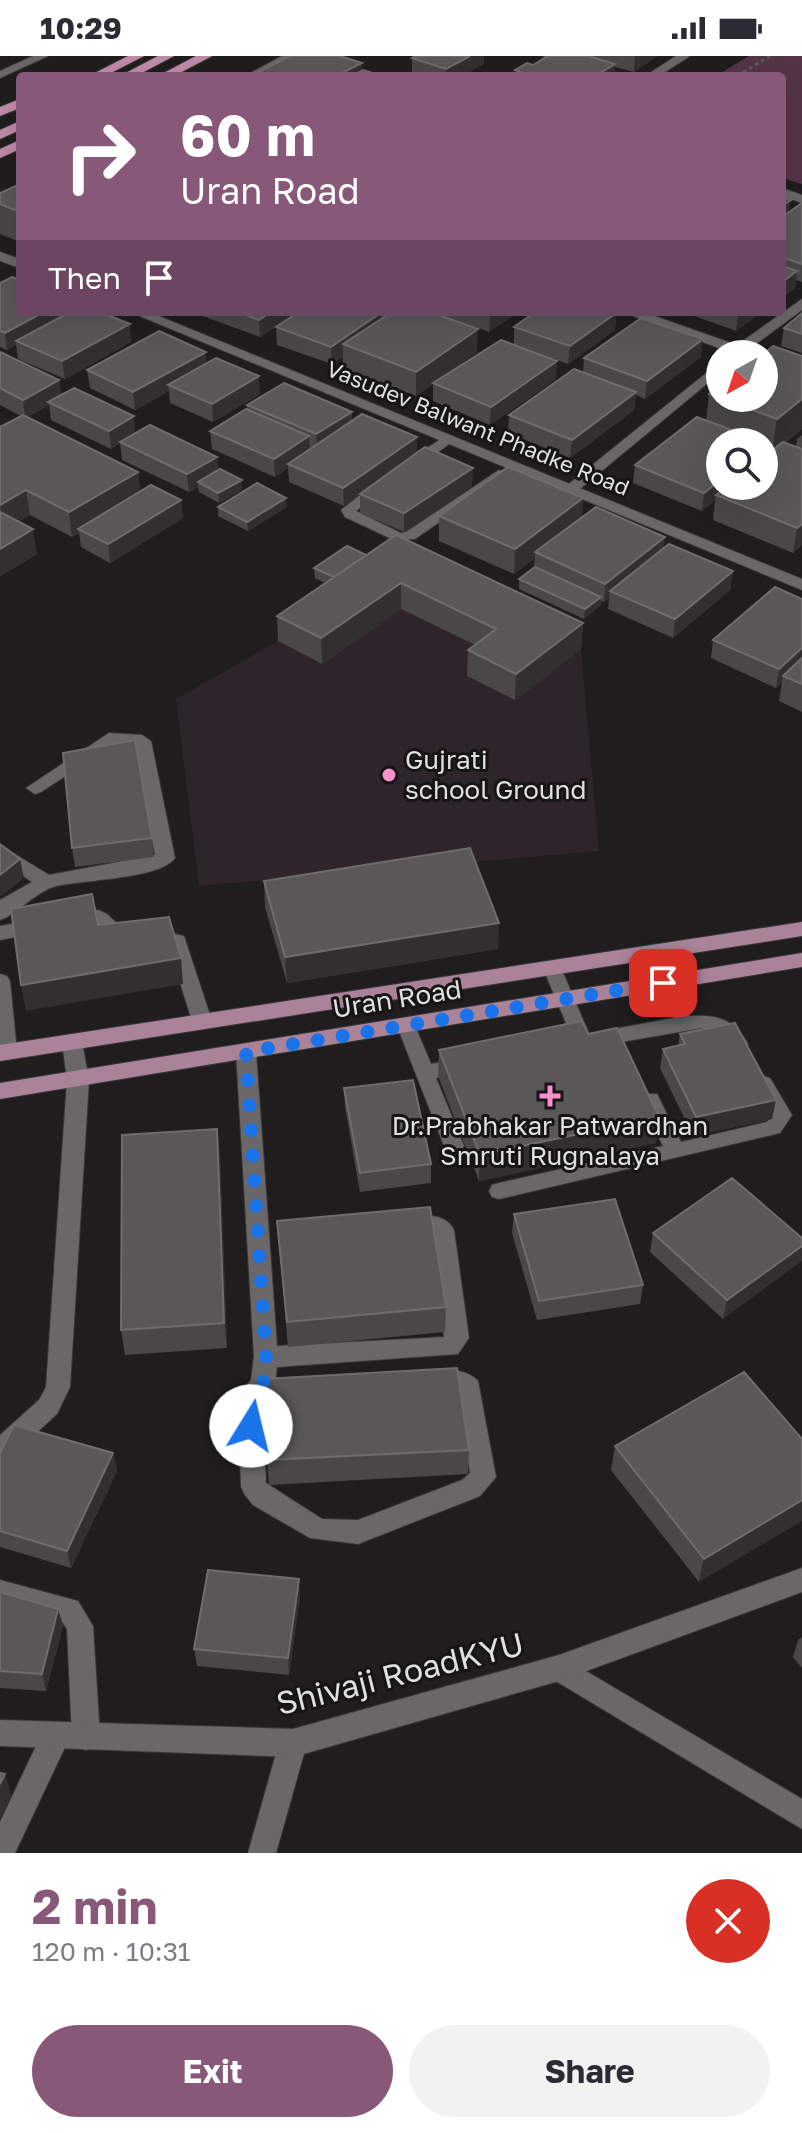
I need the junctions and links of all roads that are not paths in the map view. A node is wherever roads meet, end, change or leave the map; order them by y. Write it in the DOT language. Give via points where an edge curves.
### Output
graph roads {
  1 [pos="42,56"];
  2 [pos="117,56"];
  3 [pos="138,56"];
  4 [pos="168,56"];
  5 [pos="206,56"];
  6 [pos="291,56"];
  7 [pos="684,56"];
  8 [pos="84,72"];
  9 [pos="104,72"];
  10 [pos="134,72"];
  11 [pos="172,72"];
  12 [pos="259,72"];
  13 [pos="658,72"];
  14 [pos="0,75"];
  15 [pos="802,303"];
  16 [pos="147,316"];
  17 [pos="641,316"];
  18 [pos="706,340"];
  19 [pos="757,340"];
  20 [pos="706,378"];
  21 [pos="447,439"];
  22 [pos="511,465"];
  23 [pos="400,473"];
  24 [pos="387,482"];
  25 [pos="570,490"];
  26 [pos="802,585"];
  27 [pos="35,788"];
  28 [pos="0,851"];
  29 [pos="46,882"];
  30 [pos="0,913"];
  31 [pos="802,929"];
  32 [pos="0,933"];
  33 [pos="802,960"];
  34 [pos="552,968"];
  35 [pos="0,981"];
  36 [pos="663,983"];
  37 [pos="565,999"];
  38 [pos="202,1021"];
  39 [pos="685,1023"];
  40 [pos="406,1026"];
  41 [pos="72,1042"];
  42 [pos="3,1052"];
  43 [pos="246,1052"];
  44 [pos="482,1062"];
  45 [pos="424,1073"];
  46 [pos="640,1078"];
  47 [pos="78,1080"];
  48 [pos="0,1091"];
  49 [pos="454,1146"];
  50 [pos="675,1150"];
  51 [pos="499,1191"];
  52 [pos="386,1229"];
  53 [pos="282,1240"];
  54 [pos="258,1243"];
  55 [pos="266,1357"];
  56 [pos="401,1382"];
  57 [pos="294,1384"];
  58 [pos="263,1385"];
  59 [pos="0,1450"];
  60 [pos="802,1580"];
  61 [pos="0,1592"];
  62 [pos="559,1668"];
  63 [pos="0,1733"];
  64 [pos="56,1735"];
  65 [pos="86,1737"];
  66 [pos="293,1743"];
  67 [pos="802,1815"];
  68 [pos="0,1853"];
  69 [pos="262,1853"];
  1 -- 14 [label="street"];
  2 -- 8 [label="highway"];
  3 -- 9 [label="highway"];
  4 -- 10 [label="highway"];
  5 -- 11 [label="highway"];
  6 -- 12 [label="street"];
  7 -- 13 [label="street"];
  15 -- 19 [label="street"];
  16 -- 21 [label="street, Vasudev Balwant Phadke Road"];
  17 -- 18 [label="street"];
  20 -- 25 [label="street"];
  21 -- 22 [label="street, Vasudev Balwant Phadke Road"];
  21 -- 23 [label="lane"];
  22 -- 24 [label="lane" via="410,536 399,537 348,510"];
  22 -- 25 [label="street, Vasudev Balwant Phadke Road"];
  25 -- 26 [label="street, Vasudev Balwant Phadke Road"];
  27 -- 29 [label="street" via="109,739 142,741 165,858"];
  28 -- 29 [label="street"];
  29 -- 30 [label="street"];
  31 -- 34 [label="main road, Uran Road"];
  32 -- 38 [label="street" via="90,916 130,943 177,941"];
  33 -- 36 [label="main road, Uran Road"];
  34 -- 37 [label="lane"];
  34 -- 38 [label="main road, Uran Road"];
  35 -- 42 [label="street"];
  36 -- 37 [label="main road, Uran Road"];
  36 -- 39 [label="lane"];
  37 -- 39 [label="lane" via="576,1043 623,1042"];
  37 -- 40 [label="main road, Uran Road"];
  38 -- 41 [label="main road, Uran Road"];
  39 -- 50 [label="lane" via="711,1020 729,1028 782,1115 773,1128"];
  40 -- 43 [label="main road, Uran Road"];
  40 -- 45 [label="lane"];
  41 -- 42 [label="main road, Uran Road"];
  41 -- 47 [label="street"];
  43 -- 47 [label="main road, Uran Road"];
  43 -- 54 [label="street"];
  44 -- 45 [label="lane"];
  45 -- 49 [label="lane"];
  46 -- 50 [label="lane"];
  47 -- 48 [label="main road, Uran Road"];
  47 -- 59 [label="street" via="58,1387 48,1407"];
  50 -- 51 [label="lane"];
  52 -- 55 [label="street" via="433,1224 443,1230 457,1338 450,1347"];
  53 -- 54 [label="street"];
  54 -- 55 [label="street"];
  55 -- 58 [label="street"];
  56 -- 58 [label="street" via="462,1381 469,1388 483,1477 471,1488 358,1532 319,1530 254,1487 250,1396"];
  57 -- 58 [label="street"];
  60 -- 62 [label="street, Shivaji RoadKYU"];
  61 -- 65 [label="street" via="69,1610 80,1626"];
  62 -- 66 [label="street, Shivaji RoadKYU"];
  62 -- 67 [label="street"];
  63 -- 64 [label="street, Shivaji RoadKYU"];
  64 -- 65 [label="street, Shivaji RoadKYU"];
  64 -- 68 [label="street"];
  65 -- 66 [label="street, Shivaji RoadKYU"];
  66 -- 69 [label="street"];
}
